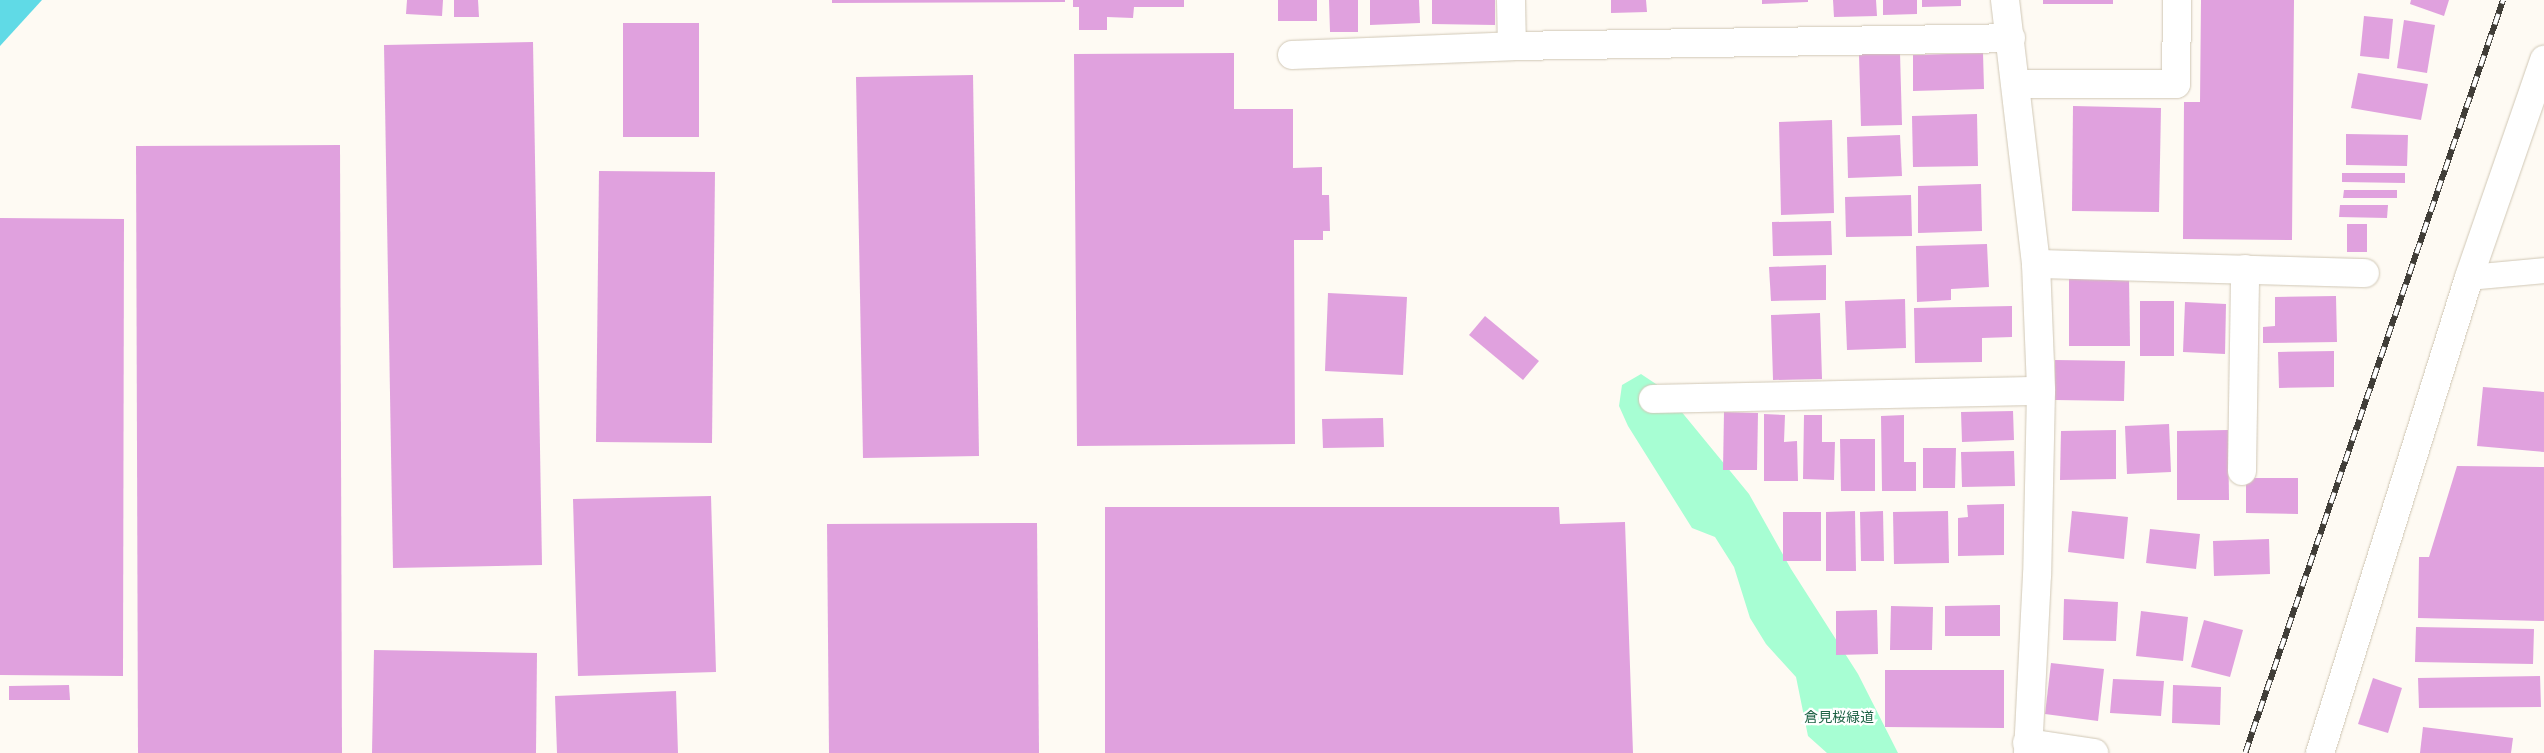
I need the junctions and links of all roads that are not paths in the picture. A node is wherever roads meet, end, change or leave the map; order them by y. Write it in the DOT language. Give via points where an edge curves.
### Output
graph roads {
  1 [pos="1511,0"];
  2 [pos="2005,0"];
  3 [pos="2177,0"];
  4 [pos="2011,38"];
  5 [pos="1512,46"];
  6 [pos="1292,55"];
  7 [pos="2544,60"];
  8 [pos="2016,84"];
  9 [pos="2036,264"];
  10 [pos="2245,269"];
  11 [pos="2544,270"];
  12 [pos="2365,273"];
  13 [pos="2470,277"];
  14 [pos="2041,392"];
  15 [pos="1653,399"];
  16 [pos="2242,471"];
  17 [pos="2027,748"];
  18 [pos="2094,753"];
  19 [pos="2320,753"];
  1 -- 5 [label="street"];
  2 -- 4 [label="street"];
  3 -- 8 [label="street" via="2176,84"];
  4 -- 5 [label="street"];
  4 -- 8 [label="street"];
  5 -- 6 [label="street"];
  7 -- 13 [label="street"];
  8 -- 9 [label="street"];
  9 -- 10 [label="street"];
  9 -- 14 [label="street"];
  10 -- 12 [label="street"];
  10 -- 16 [label="street"];
  11 -- 13 [label="lane"];
  13 -- 19 [label="street"];
  14 -- 15 [label="street"];
  14 -- 17 [label="street" via="2037,575"];
  17 -- 18 [label="street"];
}
